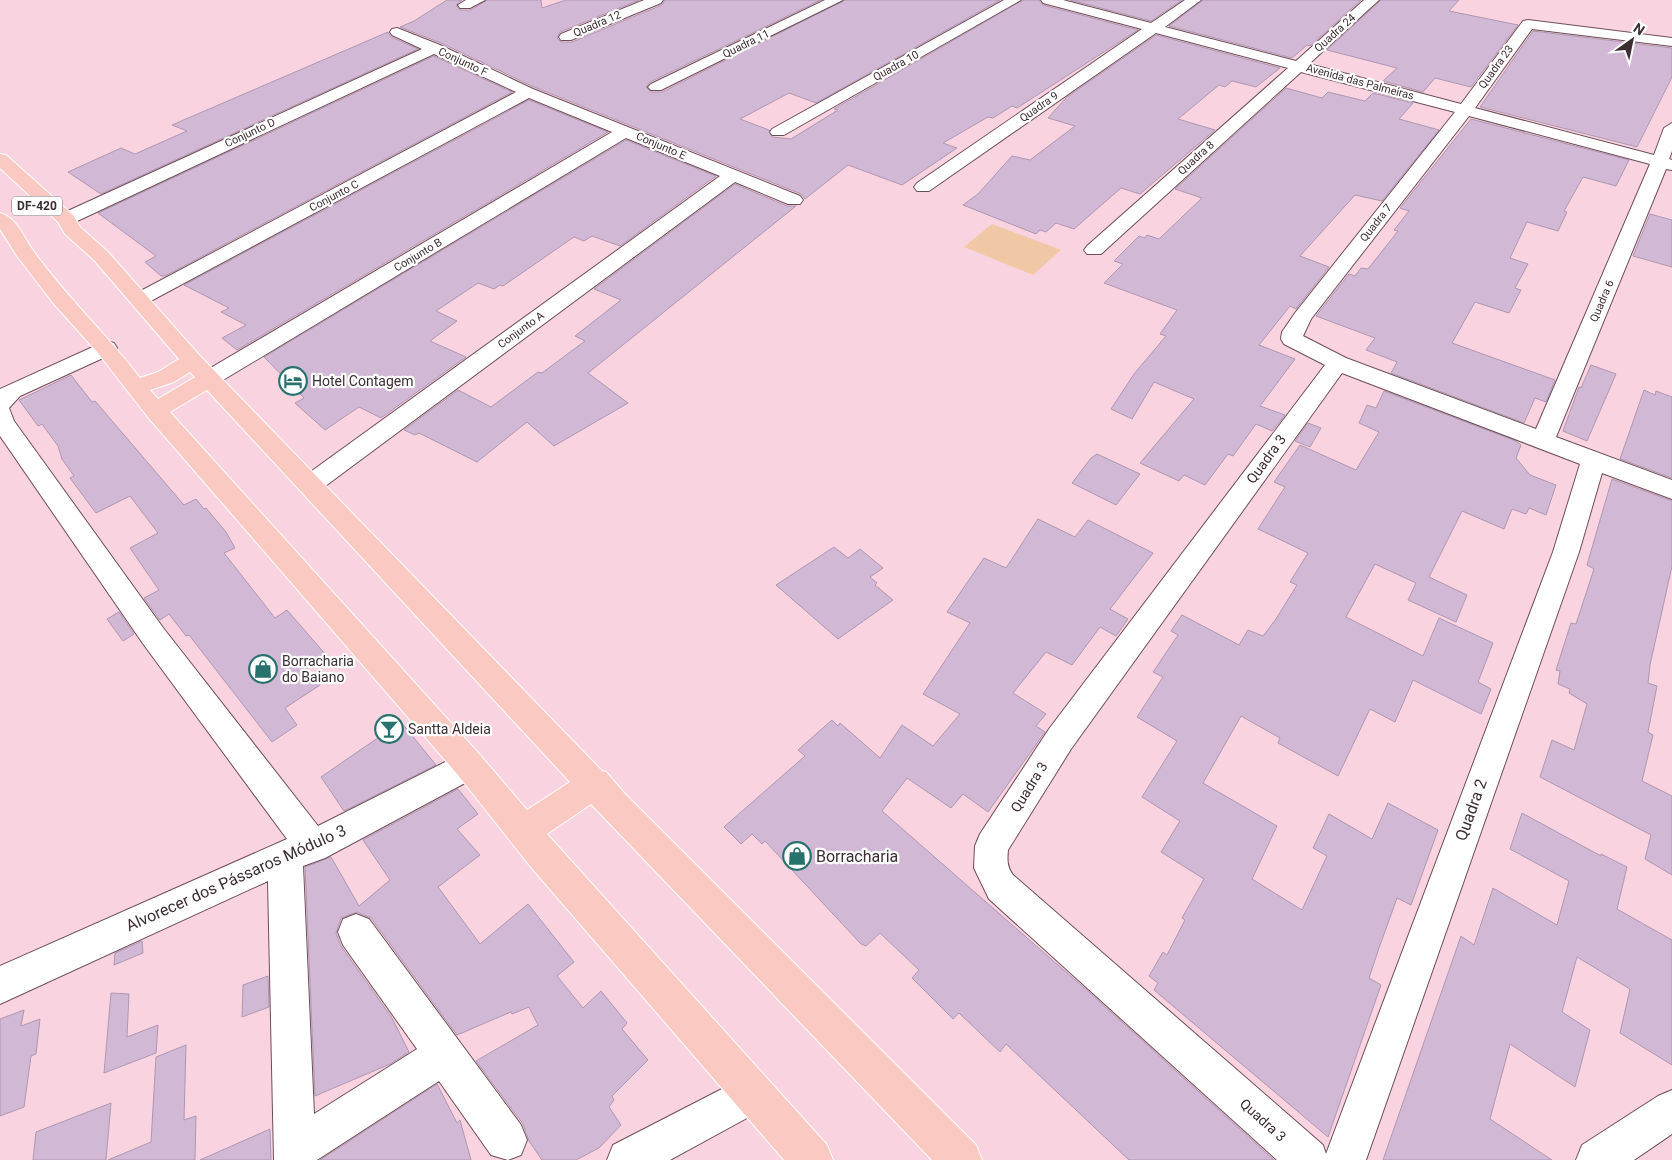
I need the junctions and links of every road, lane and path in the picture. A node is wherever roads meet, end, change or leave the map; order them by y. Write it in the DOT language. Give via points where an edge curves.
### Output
graph roads {
  1 [pos="656,0"];
  2 [pos="836,0"];
  3 [pos="1014,0"];
  4 [pos="1048,0"];
  5 [pos="1194,0"];
  6 [pos="1372,0"];
  7 [pos="1154,28"];
  8 [pos="397,32"];
  9 [pos="566,37"];
  10 [pos="1672,42"];
  11 [pos="435,48"];
  12 [pos="1299,66"];
  13 [pos="656,87"];
  14 [pos="528,92"];
  15 [pos="1465,110"];
  16 [pos="1672,128"];
  17 [pos="626,131"];
  18 [pos="778,132"];
  19 [pos="0,159"];
  20 [pos="1666,163"];
  21 [pos="732,176"];
  22 [pos="0,183"];
  23 [pos="924,186"];
  24 [pos="794,200"];
  25 [pos="0,219"];
  26 [pos="69,224"];
  27 [pos="1094,250"];
  28 [pos="140,299"];
  29 [pos="106,348"];
  30 [pos="1338,363"];
  31 [pos="201,369"];
  32 [pos="135,387"];
  33 [pos="0,404"];
  34 [pos="155,410"];
  35 [pos="0,412"];
  36 [pos="1543,440"];
  37 [pos="1594,460"];
  38 [pos="311,484"];
  39 [pos="1672,490"];
  40 [pos="469,765"];
  41 [pos="595,783"];
  42 [pos="524,831"];
  43 [pos="299,851"];
  44 [pos="356,932"];
  45 [pos="0,985"];
  46 [pos="444,1056"];
  47 [pos="753,1094"];
  48 [pos="1672,1110"];
  49 [pos="506,1140"];
  50 [pos="295,1155"];
  51 [pos="628,1160"];
  52 [pos="812,1160"];
  53 [pos="961,1160"];
  54 [pos="1308,1160"];
  55 [pos="1345,1160"];
  56 [pos="1597,1160"];
  1 -- 9 [label="street, Quadra 12"];
  2 -- 13 [label="street, Quadra 11"];
  3 -- 18 [label="street, Quadra 10"];
  4 -- 7 [label="street, Avenida das Palmeiras"];
  5 -- 7 [label="street, Quadra 9"];
  6 -- 12 [label="street, Quadra 24"];
  7 -- 12 [label="street, Avenida das Palmeiras"];
  7 -- 23 [label="street, Quadra 9"];
  8 -- 11 [label="street, Conjunto F"];
  10 -- 15 [label="street, Quadra 23" via="1528,24"];
  11 -- 14 [label="street, Conjunto F"];
  11 -- 26 [label="street, Conjunto D"];
  12 -- 15 [label="street, Avenida das Palmeiras"];
  12 -- 27 [label="street, Quadra 8"];
  14 -- 17 [label="street, Conjunto E"];
  14 -- 28 [label="street, Conjunto C"];
  15 -- 20 [label="street, Avenida das Palmeiras"];
  15 -- 30 [label="street, Quadra 7" via="1293,332 1292,339"];
  16 -- 20 [label="street, Quadra 6"];
  17 -- 21 [label="street, Conjunto E"];
  17 -- 31 [label="street, Conjunto B"];
  19 -- 26 [label="main road"];
  20 -- 36 [label="street, Quadra 6"];
  21 -- 24 [label="street, Conjunto E"];
  21 -- 38 [label="street, Conjunto A"];
  22 -- 26 [label="main road, DF-420" via="62,226"];
  25 -- 29 [label="main road, DF-420" via="61,300"];
  26 -- 28 [label="main road, DF-420"];
  28 -- 31 [label="main road, DF-420"];
  29 -- 32 [label="main road, DF-420"];
  29 -- 33 [label="street" via="12,391"];
  30 -- 36 [label="street"];
  30 -- 54 [label="street, Quadra 3" via="1060,739 992,846 989,863 992,876 1001,887"];
  31 -- 32 [label="main road"];
  31 -- 34 [label="main road"];
  31 -- 38 [label="main road, DF-420"];
  32 -- 34 [label="main road, DF-420"];
  34 -- 40 [label="main road, DF-420"];
  35 -- 43 [label="street" via="3,422 55,500 225,734"];
  36 -- 37 [label="street"];
  37 -- 39 [label="street"];
  37 -- 55 [label="street, Quadra 2" via="1566,552"];
  38 -- 41 [label="main road, DF-420"];
  40 -- 42 [label="main road, DF-420"];
  40 -- 43 [label="street, Alvorecer dos Pássaros Módulo 3"];
  41 -- 42 [label="main road"];
  41 -- 53 [label="main road, DF-420"];
  42 -- 47 [label="main road, DF-420"];
  43 -- 45 [label="street, Alvorecer dos Pássaros Módulo 3"];
  43 -- 50 [label="street"];
  44 -- 46 [label="street"];
  46 -- 49 [label="street"];
  46 -- 50 [label="street"];
  47 -- 51 [label="street"];
  47 -- 52 [label="main road, DF-420"];
  48 -- 56 [label="street"];
}
